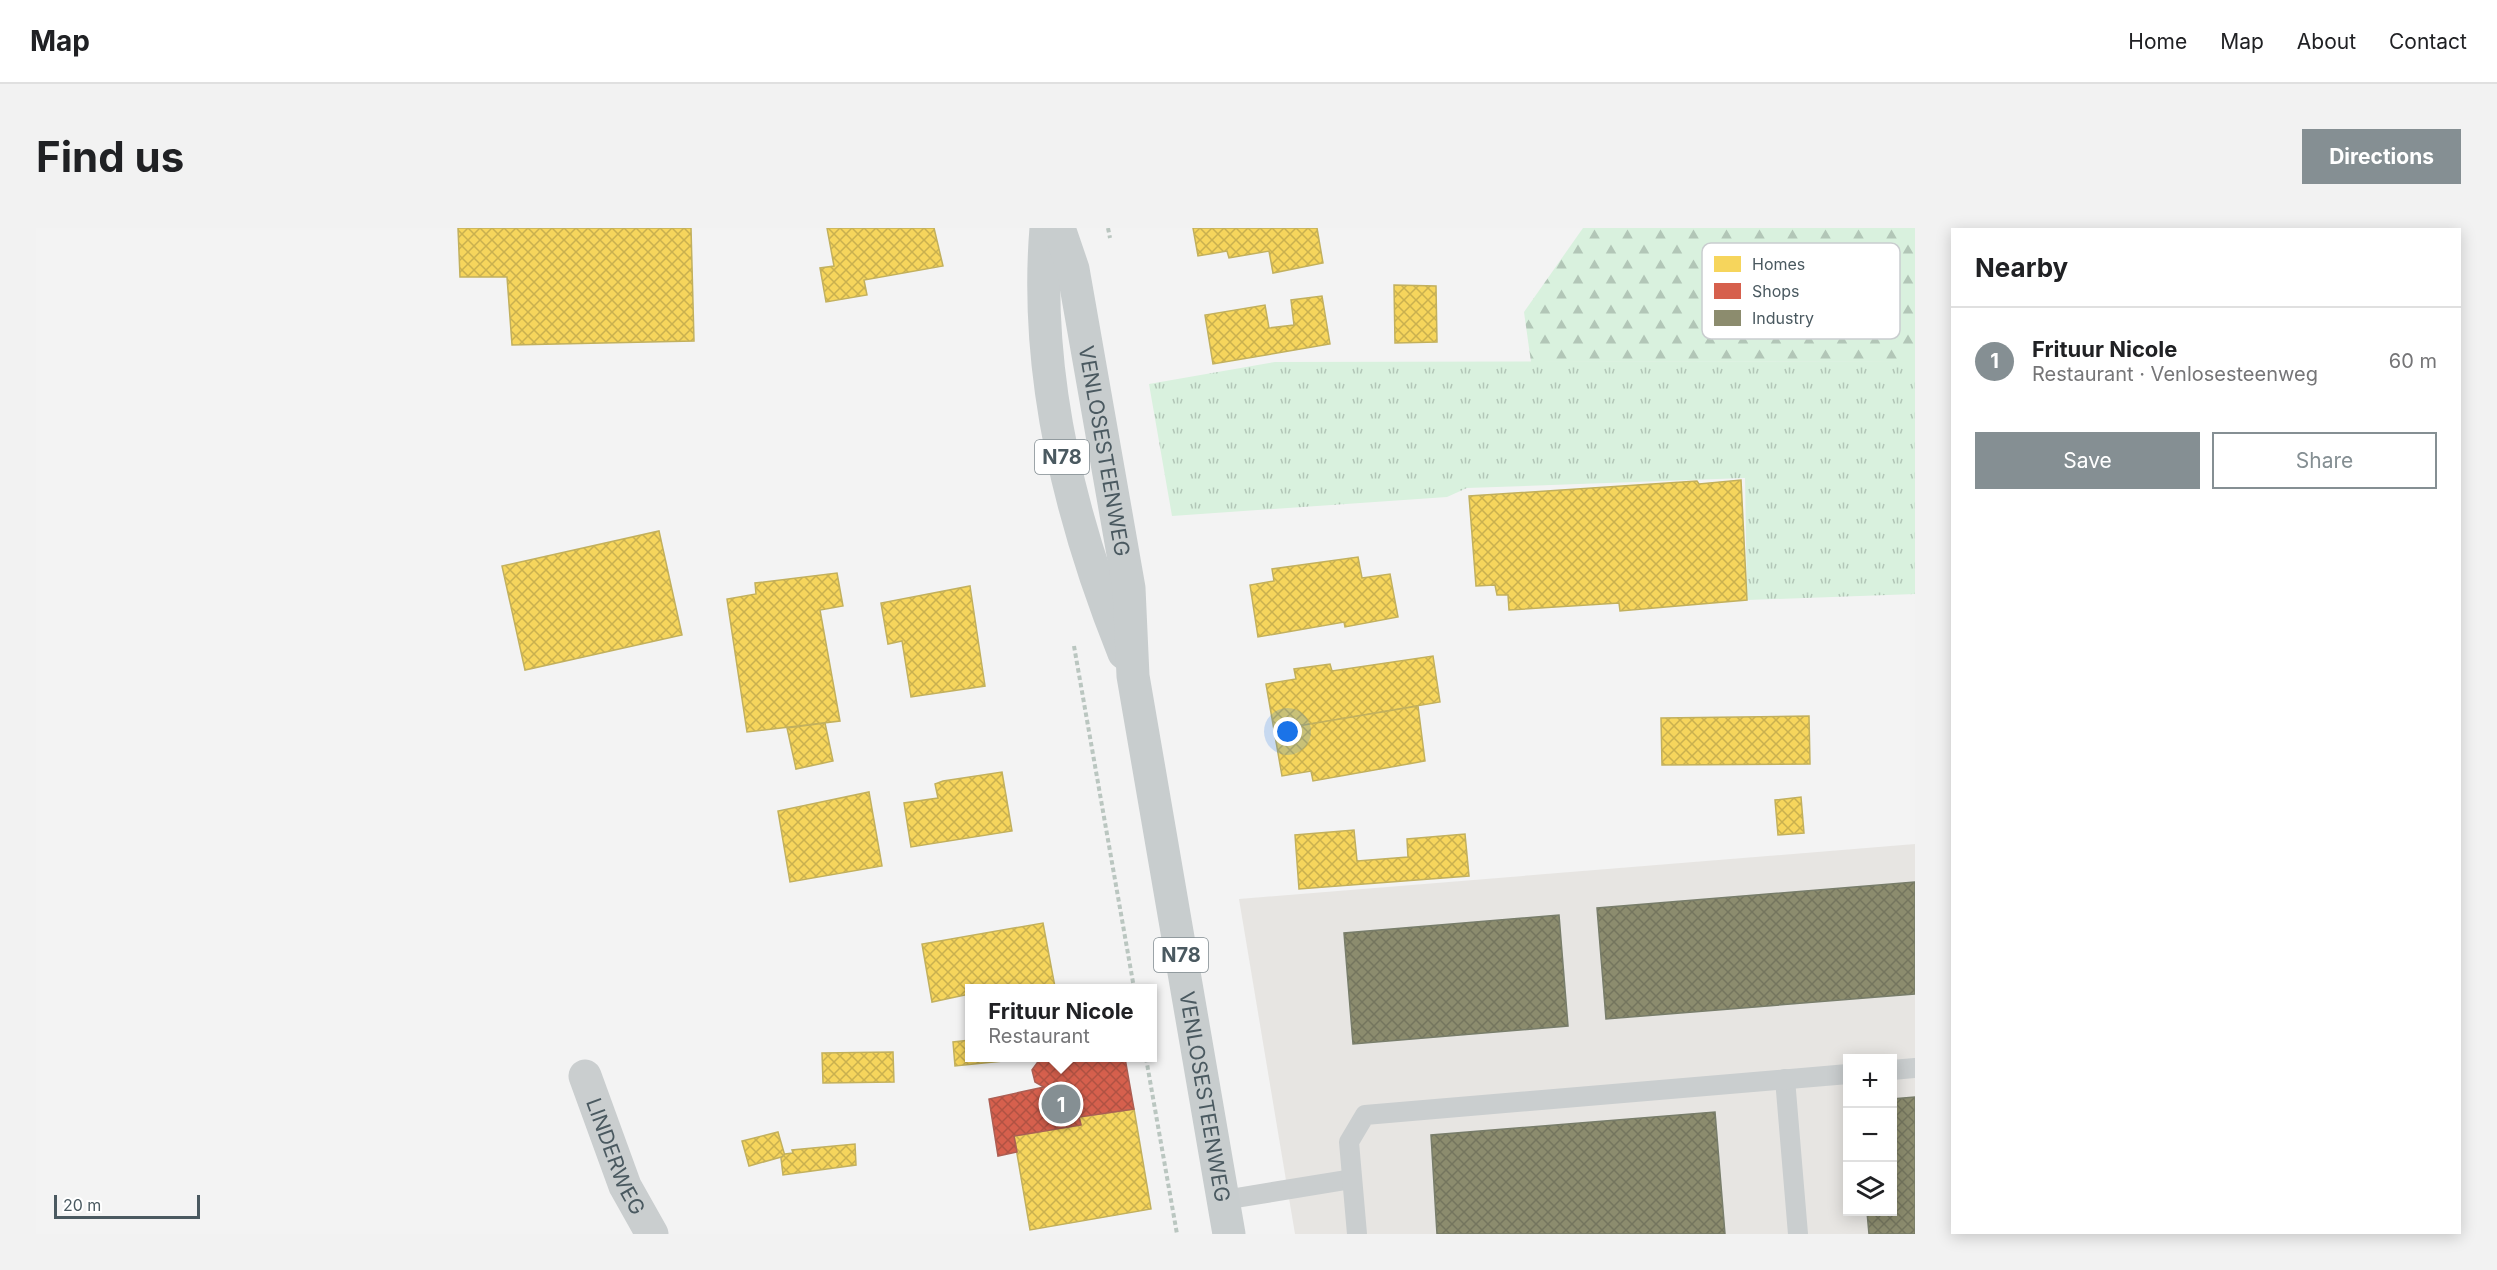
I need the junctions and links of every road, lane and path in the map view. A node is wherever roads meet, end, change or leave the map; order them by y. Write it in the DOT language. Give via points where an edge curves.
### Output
graph roads {
  1 [pos="1046,228"];
  2 [pos="1059,228"];
  3 [pos="1133,676"];
  4 [pos="1147,1062"];
  5 [pos="1915,1068"];
  6 [pos="1897,1070"];
  7 [pos="1843,1074"];
  8 [pos="585,1076"];
  9 [pos="1785,1079"];
  10 [pos="1352,1179"];
  11 [pos="1224,1200"];
  12 [pos="652,1234"];
  13 [pos="1177,1234"];
  14 [pos="1230,1234"];
  15 [pos="1357,1234"];
  16 [pos="1798,1234"];
  1 -- 3 [label="main road, VENLOSESTEENWEG / N78" via="1044,329 1061,453 1101,596"];
  2 -- 3 [label="main road, VENLOSESTEENWEG / N78" via="1073,269 1129,588"];
  3 -- 11 [label="main road, VENLOSESTEENWEG / N78"];
  4 -- 13 [label="path"];
  5 -- 6 [label="lane"];
  7 -- 9 [label="lane"];
  8 -- 12 [label="street, LINDERWEG" via="625,1186"];
  9 -- 10 [label="lane" via="1365,1115 1349,1142"];
  9 -- 16 [label="lane"];
  10 -- 11 [label="lane"];
  10 -- 15 [label="lane"];
  11 -- 14 [label="main road, VENLOSESTEENWEG / N78"];
}
